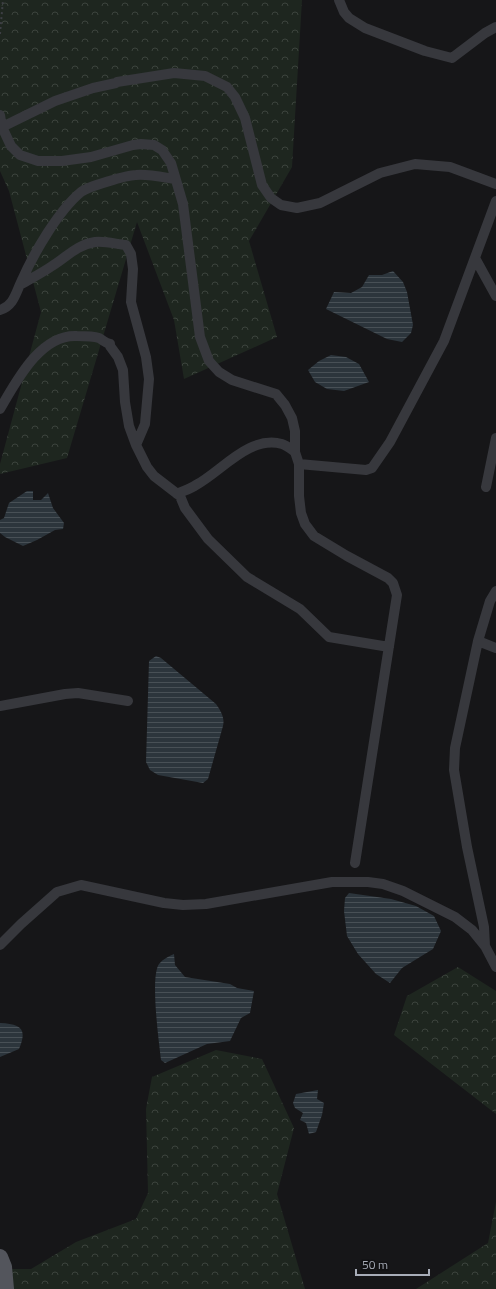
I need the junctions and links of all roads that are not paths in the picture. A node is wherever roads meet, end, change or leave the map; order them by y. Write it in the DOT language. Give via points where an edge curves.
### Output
graph roads {
  1 [pos="339,0"];
  2 [pos="496,28"];
  3 [pos="0,115"];
  4 [pos="2,127"];
  5 [pos="175,179"];
  6 [pos="496,184"];
  7 [pos="496,201"];
  8 [pos="475,258"];
  9 [pos="20,285"];
  10 [pos="496,296"];
  11 [pos="0,310"];
  12 [pos="0,409"];
  13 [pos="496,438"];
  14 [pos="136,445"];
  15 [pos="295,452"];
  16 [pos="299,464"];
  17 [pos="486,487"];
  18 [pos="177,494"];
  19 [pos="496,591"];
  20 [pos="478,641"];
  21 [pos="389,647"];
  22 [pos="496,648"];
  23 [pos="128,701"];
  24 [pos="0,706"];
  25 [pos="355,863"];
  26 [pos="0,945"];
  27 [pos="485,946"];
  28 [pos="495,961"];
  29 [pos="0,1257"];
  30 [pos="6,1289"];
  1 -- 2 [label="street" via="349,18 365,28 425,51 452,58 485,33"];
  3 -- 4 [label="street"];
  4 -- 5 [label="street" via="11,146 20,155 38,160 62,161 91,157 132,145 154,145 162,150 171,163"];
  4 -- 6 [label="street" via="55,101 117,82 174,73 205,76 227,87 235,97 245,118 262,185 271,198 281,205 297,208 320,203 380,173 416,164 450,167"];
  5 -- 9 [label="street" via="136,175 82,191 61,213 30,261"];
  5 -- 15 [label="street" via="183,204 200,337 209,361 219,372 232,380 276,394 292,418 296,431"];
  7 -- 8 [label="street"];
  8 -- 10 [label="street"];
  8 -- 16 [label="street" via="444,341 390,442 372,468 366,470"];
  9 -- 11 [label="street" via="6,308"];
  9 -- 14 [label="street" via="82,246 102,242 126,245 131,254 133,269 131,302 146,357 149,379 145,424"];
  12 -- 14 [label="street" via="22,372 53,342 76,336 98,338 110,344 123,370 129,426"];
  13 -- 17 [label="street"];
  14 -- 18 [label="street" via="154,476"];
  15 -- 16 [label="street"];
  15 -- 18 [label="street" via="283,444 261,444 246,450 196,485"];
  16 -- 21 [label="street" via="301,513 314,536 393,583 397,595"];
  18 -- 21 [label="street" via="208,539 247,577 300,609 329,637"];
  19 -- 20 [label="street" via="490,601"];
  20 -- 22 [label="street"];
  20 -- 27 [label="street" via="455,748 454,770 484,927"];
  21 -- 25 [label="street"];
  23 -- 24 [label="street" via="78,693"];
  26 -- 27 [label="street" via="57,892 81,885 183,905 206,904 332,882 345,882 383,884 403,890 455,917 472,930"];
  27 -- 28 [label="street"];
  29 -- 30 [label="main road" via="4,1267"];
}
